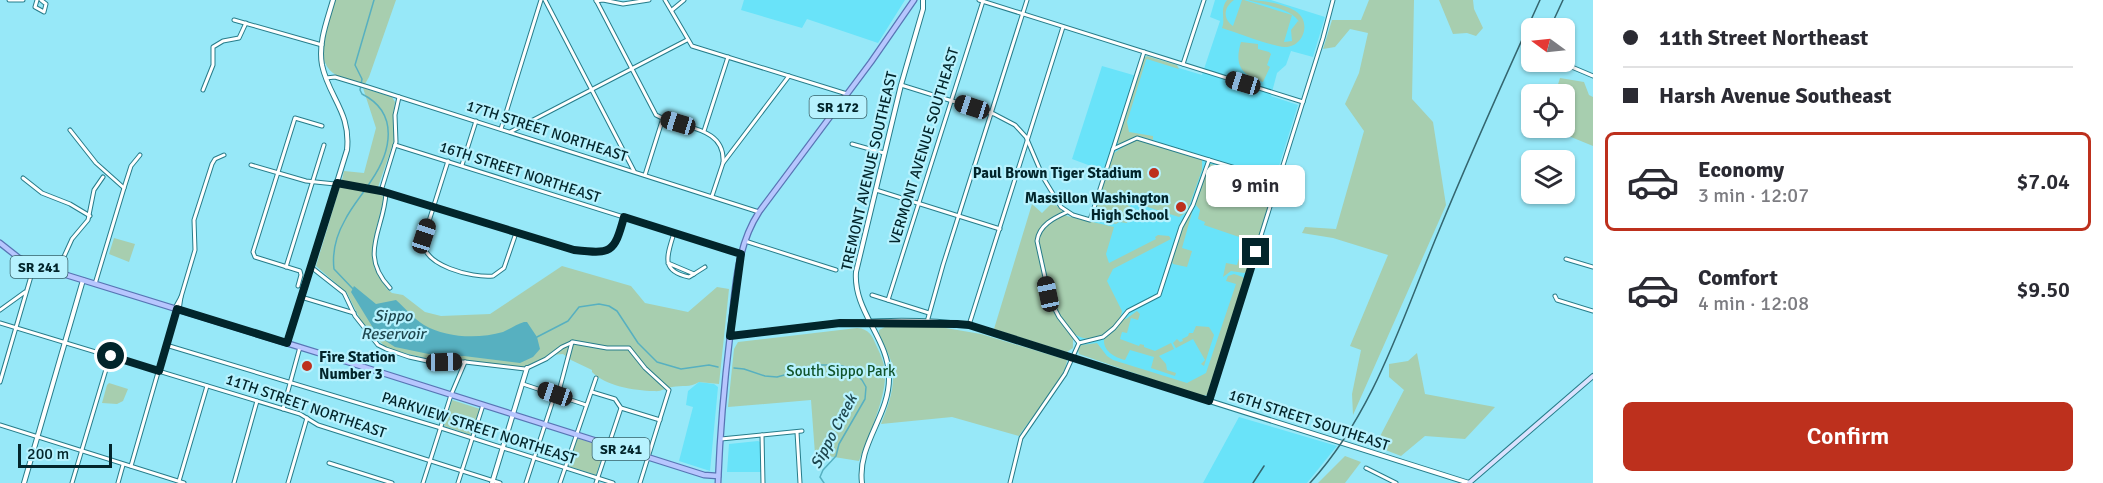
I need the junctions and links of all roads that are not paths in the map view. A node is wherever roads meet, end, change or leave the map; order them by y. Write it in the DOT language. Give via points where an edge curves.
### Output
graph roads {
  1 [pos="9,0"];
  2 [pos="22,0"];
  3 [pos="333,0"];
  4 [pos="543,0"];
  5 [pos="649,0"];
  6 [pos="665,0"];
  7 [pos="684,0"];
  8 [pos="914,0"];
  9 [pos="922,0"];
  10 [pos="982,0"];
  11 [pos="1028,0"];
  12 [pos="1204,0"];
  13 [pos="1333,0"];
  14 [pos="596,1"];
  15 [pos="672,10"];
  16 [pos="1023,14"];
  17 [pos="234,20"];
  18 [pos="246,23"];
  19 [pos="1063,27"];
  20 [pos="687,40"];
  21 [pos="322,45"];
  22 [pos="1144,52"];
  23 [pos="728,57"];
  24 [pos="1183,64"];
  25 [pos="1575,68"];
  26 [pos="631,69"];
  27 [pos="789,76"];
  28 [pos="1593,76"];
  29 [pos="326,78"];
  30 [pos="901,85"];
  31 [pos="592,89"];
  32 [pos="203,90"];
  33 [pos="847,94"];
  34 [pos="399,97"];
  35 [pos="951,100"];
  36 [pos="1303,102"];
  37 [pos="992,113"];
  38 [pos="663,118"];
  39 [pos="476,121"];
  40 [pos="322,126"];
  41 [pos="501,129"];
  42 [pos="70,130"];
  43 [pos="704,131"];
  44 [pos="510,132"];
  45 [pos="1027,140"];
  46 [pos="852,144"];
  47 [pos="324,145"];
  48 [pos="395,145"];
  49 [pos="1113,149"];
  50 [pos="884,153"];
  51 [pos="140,155"];
  52 [pos="224,155"];
  53 [pos="1209,160"];
  54 [pos="448,161"];
  55 [pos="723,163"];
  56 [pos="251,165"];
  57 [pos="462,165"];
  58 [pos="634,171"];
  59 [pos="278,173"];
  60 [pos="645,175"];
  61 [pos="103,177"];
  62 [pos="23,178"];
  63 [pos="1278,181"];
  64 [pos="313,182"];
  65 [pos="337,183"];
  66 [pos="124,188"];
  67 [pos="876,190"];
  68 [pos="381,191"];
  69 [pos="386,193"];
  70 [pos="712,196"];
  71 [pos="919,203"];
  72 [pos="433,207"];
  73 [pos="759,212"];
  74 [pos="1067,212"];
  75 [pos="90,216"];
  76 [pos="959,216"];
  77 [pos="624,217"];
  78 [pos="999,229"];
  79 [pos="516,233"];
  80 [pos="674,233"];
  81 [pos="745,241"];
  82 [pos="0,243"];
  83 [pos="741,254"];
  84 [pos="1566,258"];
  85 [pos="34,265"];
  86 [pos="286,267"];
  87 [pos="311,267"];
  88 [pos="705,267"];
  89 [pos="1593,267"];
  90 [pos="836,270"];
  91 [pos="57,272"];
  92 [pos="83,280"];
  93 [pos="95,284"];
  94 [pos="298,286"];
  95 [pos="390,288"];
  96 [pos="27,291"];
  97 [pos="873,295"];
  98 [pos="1555,296"];
  99 [pos="301,297"];
  100 [pos="888,300"];
  101 [pos="177,309"];
  102 [pos="0,310"];
  103 [pos="1593,311"];
  104 [pos="354,313"];
  105 [pos="929,313"];
  106 [pos="870,322"];
  107 [pos="927,322"];
  108 [pos="0,323"];
  109 [pos="969,325"];
  110 [pos="16,327"];
  111 [pos="730,336"];
  112 [pos="65,342"];
  113 [pos="572,342"];
  114 [pos="287,343"];
  115 [pos="1079,343"];
  116 [pos="166,345"];
  117 [pos="300,347"];
  118 [pos="111,356"];
  119 [pos="1072,358"];
  120 [pos="465,362"];
  121 [pos="527,368"];
  122 [pos="159,371"];
  123 [pos="1593,376"];
  124 [pos="596,378"];
  125 [pos="0,382"];
  126 [pos="290,383"];
  127 [pos="523,384"];
  128 [pos="207,386"];
  129 [pos="591,392"];
  130 [pos="451,395"];
  131 [pos="556,395"];
  132 [pos="257,401"];
  133 [pos="1209,401"];
  134 [pos="483,405"];
  135 [pos="586,405"];
  136 [pos="283,408"];
  137 [pos="621,408"];
  138 [pos="514,415"];
  139 [pos="307,418"];
  140 [pos="660,420"];
  141 [pos="544,424"];
  142 [pos="0,425"];
  143 [pos="441,428"];
  144 [pos="802,431"];
  145 [pos="797,432"];
  146 [pos="576,434"];
  147 [pos="762,435"];
  148 [pos="38,437"];
  149 [pos="472,438"];
  150 [pos="720,440"];
  151 [pos="609,445"];
  152 [pos="503,448"];
  153 [pos="82,451"];
  154 [pos="534,458"];
  155 [pos="648,458"];
  156 [pos="430,461"];
  157 [pos="329,463"];
  158 [pos="123,464"];
  159 [pos="131,466"];
  160 [pos="565,468"];
  161 [pos="1366,468"];
  162 [pos="462,471"];
  163 [pos="163,476"];
  164 [pos="718,476"];
  165 [pos="598,478"];
  166 [pos="179,481"];
  167 [pos="492,482"];
  168 [pos="24,483"];
  169 [pos="72,483"];
  170 [pos="118,483"];
  171 [pos="161,483"];
  172 [pos="184,483"];
  173 [pos="234,483"];
  174 [pos="288,483"];
  175 [pos="392,483"];
  176 [pos="423,483"];
  177 [pos="458,483"];
  178 [pos="500,483"];
  179 [pos="526,483"];
  180 [pos="560,483"];
  181 [pos="596,483"];
  182 [pos="613,483"];
  183 [pos="640,483"];
  184 [pos="718,483"];
  185 [pos="763,483"];
  186 [pos="800,483"];
  187 [pos="862,483"];
  188 [pos="1010,483"];
  189 [pos="1396,483"];
  190 [pos="1469,483"];
  1 -- 2 [label="street"];
  3 -- 21 [label="street"];
  4 -- 31 [label="street"];
  4 -- 41 [label="street"];
  5 -- 14 [label="street" via="623,4"];
  6 -- 15 [label="street"];
  7 -- 15 [label="street"];
  8 -- 33 [label="main road, SR 172"];
  9 -- 30 [label="street, TREMONT AVENUE SOUTHEAST"];
  10 -- 16 [label="street"];
  10 -- 35 [label="street, VERMONT AVENUE SOUTHEAST"];
  11 -- 16 [label="street"];
  12 -- 24 [label="street"];
  13 -- 36 [label="street"];
  14 -- 26 [label="street"];
  15 -- 20 [label="street"];
  16 -- 19 [label="street"];
  16 -- 37 [label="street"];
  17 -- 18 [label="street"];
  18 -- 21 [label="street"];
  18 -- 32 [label="street" via="239,38 213,47 213,62"];
  19 -- 22 [label="street"];
  19 -- 45 [label="street"];
  20 -- 23 [label="street" via="695,48"];
  20 -- 26 [label="street"];
  21 -- 29 [label="street"];
  22 -- 24 [label="street"];
  22 -- 49 [label="street"];
  23 -- 27 [label="street"];
  23 -- 43 [label="street"];
  24 -- 36 [label="street"];
  25 -- 28 [label="street"];
  26 -- 31 [label="street"];
  26 -- 38 [label="street" via="656,115"];
  27 -- 33 [label="street"];
  27 -- 55 [label="street"];
  29 -- 34 [label="street, 17TH STREET NORTHEAST"];
  29 -- 65 [label="street" via="347,130"];
  30 -- 35 [label="street"];
  30 -- 50 [label="street, TREMONT AVENUE SOUTHEAST"];
  31 -- 44 [label="street"];
  31 -- 58 [label="street"];
  33 -- 73 [label="main road, SR 172"];
  34 -- 39 [label="street, 17TH STREET NORTHEAST"];
  34 -- 48 [label="street"];
  35 -- 37 [label="street"];
  35 -- 71 [label="street, VERMONT AVENUE SOUTHEAST"];
  36 -- 63 [label="street"];
  37 -- 45 [label="street" via="1011,122"];
  37 -- 76 [label="street"];
  38 -- 43 [label="street"];
  38 -- 60 [label="street"];
  39 -- 41 [label="street, 17TH STREET NORTHEAST"];
  39 -- 57 [label="street"];
  40 -- 59 [label="street" via="295,118"];
  41 -- 44 [label="street, 17TH STREET NORTHEAST"];
  42 -- 66 [label="street" via="98,165"];
  43 -- 55 [label="street" via="719,144"];
  44 -- 58 [label="street, 17TH STREET NORTHEAST"];
  45 -- 74 [label="street" via="1050,190"];
  45 -- 78 [label="street"];
  46 -- 50 [label="street"];
  47 -- 64 [label="street"];
  48 -- 54 [label="street, 16TH STREET NORTHEAST"];
  48 -- 68 [label="street"];
  49 -- 53 [label="street" via="1139,138"];
  49 -- 74 [label="street" via="1090,220"];
  50 -- 67 [label="street, TREMONT AVENUE SOUTHEAST"];
  51 -- 66 [label="street" via="131,166"];
  52 -- 101 [label="street" via="212,164 196,214 195,250"];
  53 -- 63 [label="street"];
  53 -- 115 [label="street" via="1159,295 1128,311 1107,334"];
  54 -- 57 [label="street, 16TH STREET NORTHEAST"];
  54 -- 72 [label="street"];
  55 -- 70 [label="street"];
  56 -- 59 [label="street"];
  57 -- 77 [label="street, 16TH STREET NORTHEAST"];
  58 -- 60 [label="street, 17TH STREET NORTHEAST"];
  59 -- 64 [label="street"];
  59 -- 86 [label="street" via="253,255"];
  60 -- 70 [label="street, 17TH STREET NORTHEAST"];
  61 -- 75 [label="street" via="93,192"];
  62 -- 75 [label="street" via="42,193"];
  63 -- 133 [label="street"];
  64 -- 65 [label="street"];
  64 -- 86 [label="street"];
  65 -- 68 [label="street"];
  65 -- 87 [label="street"];
  66 -- 93 [label="street"];
  67 -- 71 [label="street"];
  67 -- 106 [label="street, TREMONT AVENUE SOUTHEAST" via="855,276"];
  68 -- 69 [label="street"];
  69 -- 72 [label="street"];
  69 -- 95 [label="street" via="373,248 378,271"];
  70 -- 73 [label="street, 17TH STREET NORTHEAST"];
  71 -- 76 [label="street"];
  71 -- 100 [label="street, VERMONT AVENUE SOUTHEAST"];
  72 -- 79 [label="street"];
  72 -- 79 [label="street" via="423,240 424,252 432,260 460,272 489,277 499,273 507,262"];
  73 -- 81 [label="main road, SR 172"];
  74 -- 115 [label="street" via="1044,226 1037,241 1050,300"];
  75 -- 91 [label="street" via="72,239"];
  76 -- 78 [label="street"];
  76 -- 105 [label="street"];
  77 -- 79 [label="street" via="616,244 603,252 574,250"];
  77 -- 80 [label="street, 16TH STREET NORTHEAST"];
  78 -- 109 [label="street"];
  80 -- 83 [label="street, 16TH STREET NORTHEAST"];
  80 -- 88 [label="street" via="668,263 694,274"];
  81 -- 83 [label="main road, SR 172"];
  81 -- 90 [label="street"];
  82 -- 85 [label="main road, SR 241"];
  83 -- 111 [label="main road, SR 172"];
  84 -- 89 [label="street"];
  85 -- 91 [label="main road, SR 241"];
  85 -- 96 [label="street"];
  86 -- 94 [label="street" via="301,273"];
  87 -- 99 [label="street"];
  87 -- 104 [label="street" via="344,293"];
  91 -- 92 [label="main road, SR 241"];
  92 -- 93 [label="main road, SR 241"];
  92 -- 112 [label="street"];
  93 -- 101 [label="main road, SR 241"];
  96 -- 102 [label="street"];
  96 -- 110 [label="street"];
  97 -- 100 [label="street"];
  98 -- 103 [label="street"];
  99 -- 104 [label="street"];
  99 -- 114 [label="street"];
  100 -- 105 [label="street"];
  101 -- 114 [label="main road, SR 241"];
  101 -- 116 [label="street"];
  104 -- 120 [label="street" via="376,343 386,349 432,362"];
  105 -- 107 [label="street"];
  106 -- 107 [label="street, 16TH STREET SOUTHEAST"];
  106 -- 111 [label="street, 16TH STREET SOUTHEAST"];
  106 -- 187 [label="street, TREMONT AVENUE SOUTHEAST" via="886,358 889,381 864,452"];
  107 -- 109 [label="street, 16TH STREET SOUTHEAST"];
  108 -- 110 [label="street, 11TH STREET NORTHEAST"];
  109 -- 119 [label="street, 16TH STREET SOUTHEAST"];
  110 -- 112 [label="street, 11TH STREET NORTHEAST"];
  110 -- 125 [label="street"];
  111 -- 150 [label="main road, SR 172"];
  112 -- 118 [label="street, 11TH STREET NORTHEAST"];
  112 -- 148 [label="street"];
  113 -- 121 [label="street"];
  113 -- 131 [label="street"];
  113 -- 140 [label="street" via="629,348 669,390"];
  114 -- 117 [label="main road, SR 241"];
  115 -- 119 [label="street"];
  116 -- 122 [label="street"];
  116 -- 126 [label="street, PARKVIEW STREET NORTHEAST"];
  117 -- 126 [label="street"];
  117 -- 130 [label="main road, SR 241"];
  118 -- 122 [label="street, 11TH STREET NORTHEAST"];
  118 -- 153 [label="street"];
  119 -- 133 [label="street, 16TH STREET SOUTHEAST"];
  119 -- 188 [label="street" via="1021,438"];
  120 -- 121 [label="street"];
  120 -- 130 [label="street"];
  121 -- 127 [label="street"];
  122 -- 128 [label="street, 11TH STREET NORTHEAST"];
  122 -- 159 [label="street"];
  123 -- 190 [label="main road"];
  124 -- 129 [label="street"];
  126 -- 136 [label="street"];
  126 -- 143 [label="street, PARKVIEW STREET NORTHEAST"];
  127 -- 131 [label="street"];
  127 -- 138 [label="street"];
  128 -- 132 [label="street, 11TH STREET NORTHEAST"];
  128 -- 166 [label="street"];
  129 -- 135 [label="street"];
  129 -- 137 [label="street" via="615,399"];
  130 -- 134 [label="main road, SR 241"];
  130 -- 143 [label="street"];
  131 -- 135 [label="street"];
  131 -- 141 [label="street"];
  132 -- 136 [label="street, 11TH STREET NORTHEAST"];
  132 -- 173 [label="street"];
  133 -- 190 [label="street, 16TH STREET SOUTHEAST"];
  134 -- 138 [label="main road, SR 241"];
  134 -- 149 [label="street"];
  135 -- 146 [label="street"];
  136 -- 139 [label="street, 11TH STREET NORTHEAST"];
  137 -- 140 [label="street"];
  137 -- 151 [label="street"];
  138 -- 141 [label="main road, SR 241"];
  138 -- 152 [label="street"];
  139 -- 156 [label="street, 11TH STREET NORTHEAST"];
  139 -- 174 [label="street"];
  140 -- 155 [label="street"];
  141 -- 146 [label="main road, SR 241"];
  141 -- 154 [label="street"];
  142 -- 148 [label="street"];
  143 -- 149 [label="street, PARKVIEW STREET NORTHEAST"];
  143 -- 156 [label="street"];
  144 -- 145 [label="street"];
  145 -- 147 [label="street"];
  145 -- 186 [label="street"];
  146 -- 151 [label="main road, SR 241"];
  146 -- 160 [label="street"];
  147 -- 150 [label="street"];
  147 -- 185 [label="street"];
  148 -- 153 [label="street"];
  148 -- 168 [label="street"];
  149 -- 152 [label="street, PARKVIEW STREET NORTHEAST"];
  149 -- 162 [label="street"];
  150 -- 164 [label="main road, SR 172"];
  151 -- 155 [label="main road, SR 241"];
  151 -- 165 [label="street"];
  152 -- 154 [label="street, PARKVIEW STREET NORTHEAST"];
  152 -- 167 [label="street"];
  153 -- 158 [label="street"];
  153 -- 169 [label="street"];
  154 -- 160 [label="street, PARKVIEW STREET NORTHEAST"];
  154 -- 179 [label="street"];
  155 -- 164 [label="main road, SR 241"];
  155 -- 183 [label="street"];
  156 -- 162 [label="street, 11TH STREET NORTHEAST"];
  156 -- 176 [label="street"];
  157 -- 175 [label="street"];
  158 -- 159 [label="street"];
  158 -- 170 [label="street"];
  159 -- 163 [label="street"];
  160 -- 165 [label="street, PARKVIEW STREET NORTHEAST"];
  160 -- 180 [label="street"];
  161 -- 189 [label="street"];
  162 -- 167 [label="street, 11TH STREET NORTHEAST"];
  162 -- 177 [label="street"];
  163 -- 166 [label="street"];
  163 -- 171 [label="street"];
  164 -- 184 [label="main road, SR 172"];
  165 -- 181 [label="street"];
  165 -- 182 [label="street, PARKVIEW STREET NORTHEAST"];
  166 -- 172 [label="street"];
  167 -- 178 [label="street, 11TH STREET NORTHEAST"];
}
